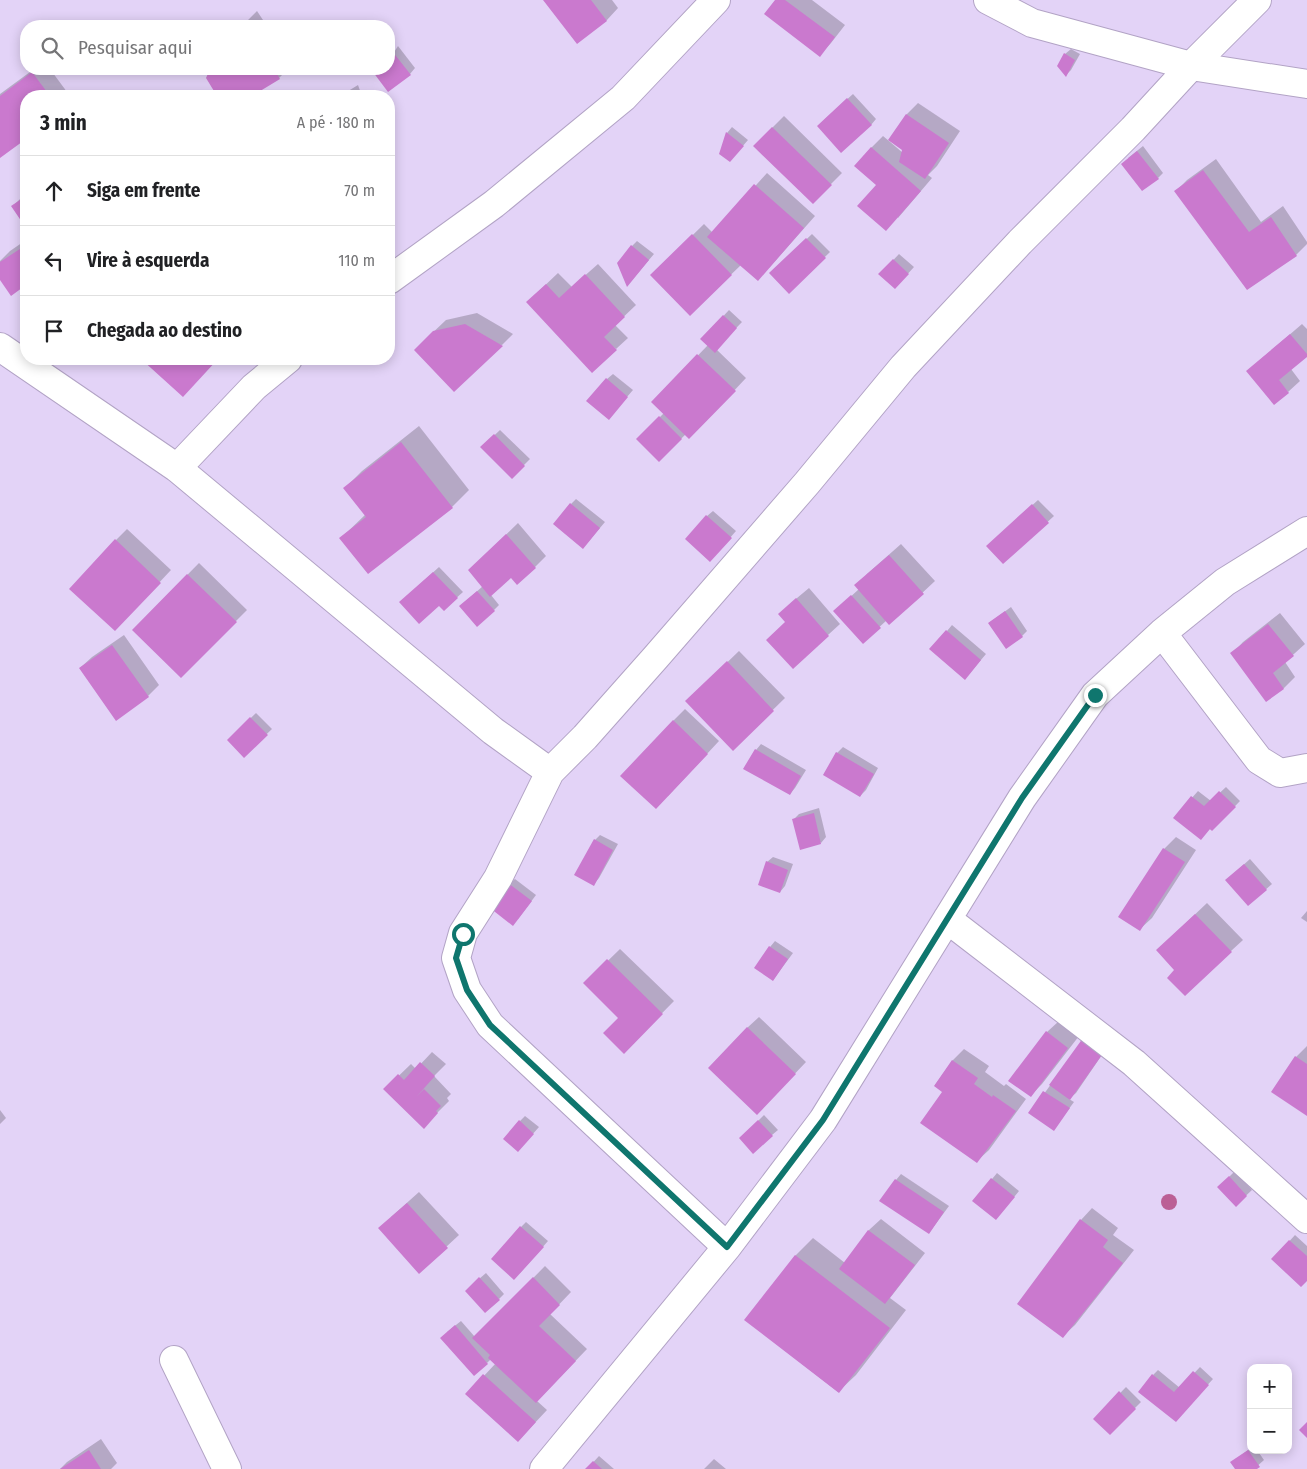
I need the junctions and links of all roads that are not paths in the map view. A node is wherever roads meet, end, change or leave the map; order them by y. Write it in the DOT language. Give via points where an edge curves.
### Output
graph roads {
  1 [pos="716,0"];
  2 [pos="988,0"];
  3 [pos="1257,0"];
  4 [pos="1191,66"];
  5 [pos="1307,84"];
  6 [pos="395,276"];
  7 [pos="0,347"];
  8 [pos="20,361"];
  9 [pos="26,365"];
  10 [pos="281,365"];
  11 [pos="177,468"];
  12 [pos="1307,531"];
  13 [pos="1162,633"];
  14 [pos="1307,768"];
  15 [pos="550,772"];
  16 [pos="947,919"];
  17 [pos="1307,1219"];
  18 [pos="727,1247"];
  19 [pos="174,1360"];
  20 [pos="227,1469"];
  21 [pos="544,1469"];
  1 -- 6 [label="street" via="623,98 494,204"];
  2 -- 4 [label="street" via="1032,23"];
  3 -- 4 [label="street"];
  4 -- 5 [label="street"];
  4 -- 15 [label="street" via="903,367 656,657"];
  7 -- 8 [label="street"];
  9 -- 11 [label="street"];
  10 -- 11 [label="street" via="254,387"];
  11 -- 15 [label="street" via="493,731"];
  12 -- 13 [label="street" via="1225,582"];
  13 -- 14 [label="street" via="1259,760 1280,773"];
  13 -- 16 [label="street" via="1095,695 1022,798"];
  15 -- 18 [label="street" via="498,878 463,934 456,958 467,990 490,1025"];
  16 -- 17 [label="street" via="1134,1063"];
  16 -- 18 [label="street" via="823,1120"];
  18 -- 21 [label="street"];
  19 -- 20 [label="street"];
}
